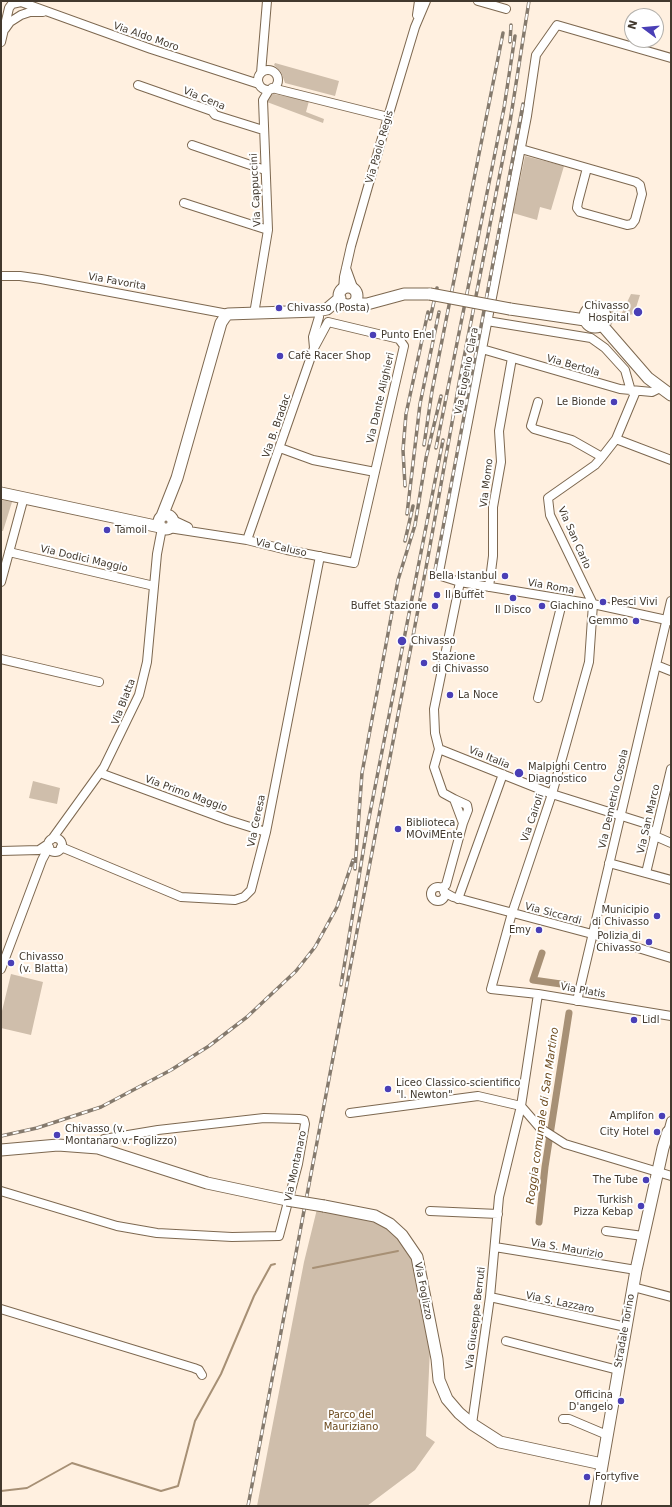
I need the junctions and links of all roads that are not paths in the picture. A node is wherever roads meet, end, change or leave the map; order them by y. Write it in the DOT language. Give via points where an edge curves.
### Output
graph roads {
  1 [pos="267,1"];
  2 [pos="419,1"];
  3 [pos="426,1"];
  4 [pos="478,1"];
  5 [pos="14,3"];
  6 [pos="30,6"];
  7 [pos="506,10"];
  8 [pos="10,22"];
  9 [pos="415,27"];
  10 [pos="4,32"];
  11 [pos="1,42"];
  12 [pos="671,58"];
  13 [pos="263,73"];
  14 [pos="237,77"];
  15 [pos="278,81"];
  16 [pos="259,84"];
  17 [pos="138,85"];
  18 [pos="271,89"];
  19 [pos="295,93"];
  20 [pos="388,116"];
  21 [pos="263,130"];
  22 [pos="192,145"];
  23 [pos="521,149"];
  24 [pos="587,168"];
  25 [pos="265,170"];
  26 [pos="184,203"];
  27 [pos="268,230"];
  28 [pos="346,268"];
  29 [pos="1,276"];
  30 [pos="348,297"];
  31 [pos="228,314"];
  32 [pos="256,314"];
  33 [pos="319,316"];
  34 [pos="585,320"];
  35 [pos="487,321"];
  36 [pos="602,325"];
  37 [pos="314,348"];
  38 [pos="482,350"];
  39 [pos="512,358"];
  40 [pos="660,388"];
  41 [pos="634,391"];
  42 [pos="671,395"];
  43 [pos="538,402"];
  44 [pos="616,439"];
  45 [pos="280,448"];
  46 [pos="602,457"];
  47 [pos="671,460"];
  48 [pos="375,472"];
  49 [pos="1,493"];
  50 [pos="24,497"];
  51 [pos="166,522"];
  52 [pos="247,540"];
  53 [pos="9,552"];
  54 [pos="320,556"];
  55 [pos="354,563"];
  56 [pos="1,582"];
  57 [pos="460,582"];
  58 [pos="154,586"];
  59 [pos="490,587"];
  60 [pos="563,599"];
  61 [pos="671,601"];
  62 [pos="592,604"];
  63 [pos="669,620"];
  64 [pos="1,659"];
  65 [pos="656,665"];
  66 [pos="671,670"];
  67 [pos="99,682"];
  68 [pos="538,698"];
  69 [pos="439,749"];
  70 [pos="671,769"];
  71 [pos="100,773"];
  72 [pos="503,774"];
  73 [pos="552,794"];
  74 [pos="667,801"];
  75 [pos="620,814"];
  76 [pos="266,832"];
  77 [pos="655,836"];
  78 [pos="50,843"];
  79 [pos="671,843"];
  80 [pos="59,849"];
  81 [pos="1,851"];
  82 [pos="609,863"];
  83 [pos="40,866"];
  84 [pos="646,873"];
  85 [pos="671,880"];
  86 [pos="455,898"];
  87 [pos="512,913"];
  88 [pos="592,934"];
  89 [pos="671,958"];
  90 [pos="1,969"];
  91 [pos="491,989"];
  92 [pos="538,994"];
  93 [pos="577,1001"];
  94 [pos="671,1016"];
  95 [pos="521,1106"];
  96 [pos="350,1114"];
  97 [pos="671,1121"];
  98 [pos="670,1139"];
  99 [pos="98,1148"];
  100 [pos="1,1150"];
  101 [pos="658,1173"];
  102 [pos="671,1176"];
  103 [pos="1,1191"];
  104 [pos="430,1211"];
  105 [pos="498,1214"];
  106 [pos="606,1231"];
  107 [pos="643,1236"];
  108 [pos="494,1247"];
  109 [pos="636,1270"];
  110 [pos="633,1287"];
  111 [pos="490,1297"];
  112 [pos="671,1297"];
  113 [pos="1,1309"];
  114 [pos="626,1328"];
  115 [pos="506,1341"];
  116 [pos="618,1370"];
  117 [pos="202,1375"];
  118 [pos="563,1419"];
  119 [pos="472,1424"];
  120 [pos="607,1434"];
  121 [pos="602,1464"];
  122 [pos="595,1506"];
  1 -- 13 [label="street"];
  2 -- 9 [label="street, Via Paolo Regis"];
  3 -- 9 [label="street, Via Paolo Regis"];
  4 -- 7 [label="street"];
  5 -- 6 [label="street, Via Aldo Moro" via="21,2"];
  5 -- 8 [label="street"];
  5 -- 10 [label="street"];
  6 -- 8 [label="street"];
  6 -- 14 [label="street, Via Aldo Moro"];
  8 -- 10 [label="street"];
  9 -- 20 [label="street, Via Paolo Regis"];
  10 -- 11 [label="street"];
  12 -- 23 [label="street, Via Eugenio Clara" via="557,25 536,55"];
  13 -- 14 [label="street, Via Aldo Moro"];
  13 -- 15 [label="street" via="276,75"];
  13 -- 16 [label="street"];
  14 -- 16 [label="street, Via Aldo Moro"];
  15 -- 18 [label="street"];
  15 -- 19 [label="street" via="284,89"];
  16 -- 18 [label="street" via="263,88"];
  17 -- 21 [label="street, Via Cena" via="212,111 215,115"];
  18 -- 19 [label="street"];
  18 -- 21 [label="street, Via Cappuccini" via="263,100"];
  19 -- 20 [label="street"];
  20 -- 28 [label="street, Via Paolo Regis"];
  21 -- 25 [label="street, Via Cappuccini"];
  22 -- 25 [label="street"];
  23 -- 24 [label="street"];
  23 -- 35 [label="street, Via Eugenio Clara"];
  24 -- 24 [label="street" via="640,185 642,194 632,224 627,225 580,212 577,208"];
  25 -- 27 [label="street, Via Cappuccini"];
  26 -- 27 [label="street"];
  27 -- 32 [label="street, Via Cappuccini"];
  28 -- 30 [label="street"];
  28 -- 30 [label="street, Via Paolo Regis"];
  29 -- 31 [label="street, Via Favorita" via="42,279"];
  30 -- 32 [label="main road" via="322,310"];
  30 -- 33 [label="main road" via="338,309"];
  30 -- 34 [label="main road, bridge" via="359,305 404,294 430,294"];
  31 -- 32 [label="main road"];
  31 -- 51 [label="main road" via="221,322"];
  32 -- 33 [label="main road" via="278,318"];
  33 -- 37 [label="street, Via B. Bradac" via="313,337"];
  34 -- 36 [label="main road" via="592,327"];
  34 -- 36 [label="main road" via="585,313 590,308 600,307 606,316"];
  35 -- 38 [label="street, Via Eugenio Clara"];
  35 -- 41 [label="street" via="591,338 625,370"];
  36 -- 40 [label="main road" via="648,378"];
  37 -- 45 [label="street, Via B. Bradac"];
  37 -- 48 [label="street, Via Dante Alighieri" via="328,322 399,339 404,346"];
  38 -- 39 [label="street, Via Bertola"];
  38 -- 57 [label="street, Via Eugenio Clara" via="439,572 441,576"];
  39 -- 41 [label="street, Via Bertola" via="607,386"];
  39 -- 59 [label="street, Via Momo" via="499,431 501,462 493,507"];
  40 -- 41 [label="street, Via Bertola" via="652,392"];
  40 -- 42 [label="main road"];
  41 -- 44 [label="street, Via San Carlo"];
  43 -- 46 [label="street" via="531,426 534,429 572,440"];
  44 -- 46 [label="street, Via San Carlo"];
  44 -- 47 [label="street"];
  45 -- 48 [label="street" via="313,460"];
  45 -- 52 [label="street, Via B. Bradac"];
  46 -- 62 [label="street, Via San Carlo" via="595,465 548,498 550,515"];
  48 -- 55 [label="street, Via Dante Alighieri"];
  49 -- 50 [label="main road, Via Caluso"];
  50 -- 51 [label="main road, Via Caluso" via="140,522"];
  50 -- 53 [label="street"];
  51 -- 52 [label="street, Via Caluso"];
  51 -- 58 [label="street, Via Blatta" via="157,554"];
  52 -- 54 [label="street, Via Caluso"];
  53 -- 56 [label="street"];
  53 -- 58 [label="street, Via Dodici Maggio"];
  54 -- 55 [label="street, Via Caluso"];
  54 -- 76 [label="street, Via Ceresa"];
  57 -- 59 [label="street, Via Roma"];
  57 -- 69 [label="street" via="434,708 435,733"];
  58 -- 71 [label="street, Via Blatta" via="147,662 141,690 114,750"];
  59 -- 60 [label="street, Via Roma"];
  60 -- 62 [label="street, Via Roma"];
  60 -- 68 [label="street"];
  61 -- 63 [label="street, Via Demetrio Cosola"];
  62 -- 63 [label="street, Via Roma"];
  62 -- 73 [label="street, Via Cairoli" via="589,662"];
  63 -- 65 [label="street, Via Demetrio Cosola"];
  64 -- 67 [label="street"];
  65 -- 66 [label="street"];
  65 -- 75 [label="street, Via Demetrio Cosola"];
  69 -- 72 [label="street, Via Italia"];
  69 -- 86 [label="street, Via Siccardi" via="434,767 443,793 454,799 463,823 443,893"];
  70 -- 74 [label="street, Via San Marco"];
  71 -- 76 [label="street, Via Primo Maggio"];
  71 -- 78 [label="street, Via Blatta"];
  72 -- 73 [label="street, Via Italia"];
  72 -- 86 [label="street"];
  73 -- 75 [label="street, Via Italia"];
  73 -- 87 [label="street, Via Cairoli"];
  74 -- 77 [label="street, Via San Marco"];
  75 -- 77 [label="street, Via Italia" via="644,823"];
  75 -- 82 [label="street, Via Demetrio Cosola"];
  76 -- 80 [label="street, Via Ceresa" via="251,890 244,897 235,900 181,897"];
  77 -- 79 [label="street"];
  77 -- 84 [label="street, Via San Marco"];
  78 -- 80 [label="street" via="51,850"];
  78 -- 80 [label="street" via="59,840"];
  78 -- 81 [label="street" via="39,850"];
  78 -- 83 [label="street, Via Blatta"];
  80 -- 83 [label="street, Via Blatta"];
  82 -- 84 [label="street"];
  82 -- 88 [label="street, Via Demetrio Cosola"];
  83 -- 90 [label="street, Via Blatta"];
  84 -- 85 [label="street"];
  86 -- 87 [label="street, Via Siccardi"];
  87 -- 88 [label="street, Via Siccardi"];
  87 -- 91 [label="street, Via Cairoli"];
  88 -- 89 [label="street, Via Siccardi"];
  88 -- 93 [label="street, Via Demetrio Cosola"];
  91 -- 92 [label="street, Via Platis"];
  92 -- 93 [label="street, Via Platis"];
  92 -- 95 [label="street, Via Giuseppe Berruti"];
  93 -- 94 [label="street, Via Platis"];
  95 -- 96 [label="street" via="478,1096"];
  95 -- 101 [label="street" via="546,1132 565,1144"];
  95 -- 105 [label="street, Via Giuseppe Berruti" via="499,1197"];
  97 -- 98 [label="street"];
  98 -- 101 [label="main road, Stradale Torino"];
  99 -- 100 [label="main road" via="58,1145"];
  99 -- 103 [label="street, Via Montanaro" via="104,1139 158,1130 264,1118 299,1119 304,1120 305,1124 298,1164 279,1236 232,1237 157,1233 117,1226"];
  99 -- 119 [label="main road, Via Foglizzo, bridge" via="207,1183 375,1216 390,1224 402,1235 417,1257 439,1380 453,1406"];
  101 -- 102 [label="street"];
  101 -- 107 [label="main road, Stradale Torino"];
  104 -- 105 [label="street"];
  105 -- 108 [label="street, Via Giuseppe Berruti"];
  106 -- 107 [label="street"];
  107 -- 109 [label="main road, Stradale Torino"];
  108 -- 109 [label="street, Via S. Maurizio"];
  108 -- 111 [label="street, Via Giuseppe Berruti"];
  109 -- 110 [label="main road, Stradale Torino"];
  110 -- 112 [label="street"];
  110 -- 114 [label="main road, Stradale Torino"];
  111 -- 114 [label="street, Via S. Lazzaro"];
  111 -- 119 [label="street, Via Giuseppe Berruti"];
  113 -- 117 [label="street" via="194,1368"];
  114 -- 116 [label="main road, Stradale Torino"];
  115 -- 116 [label="street"];
  116 -- 120 [label="main road, Stradale Torino"];
  118 -- 120 [label="street"];
  119 -- 121 [label="main road, Via Foglizzo" via="500,1442"];
  120 -- 121 [label="main road, Stradale Torino"];
  121 -- 122 [label="main road, Stradale Torino"];
}
